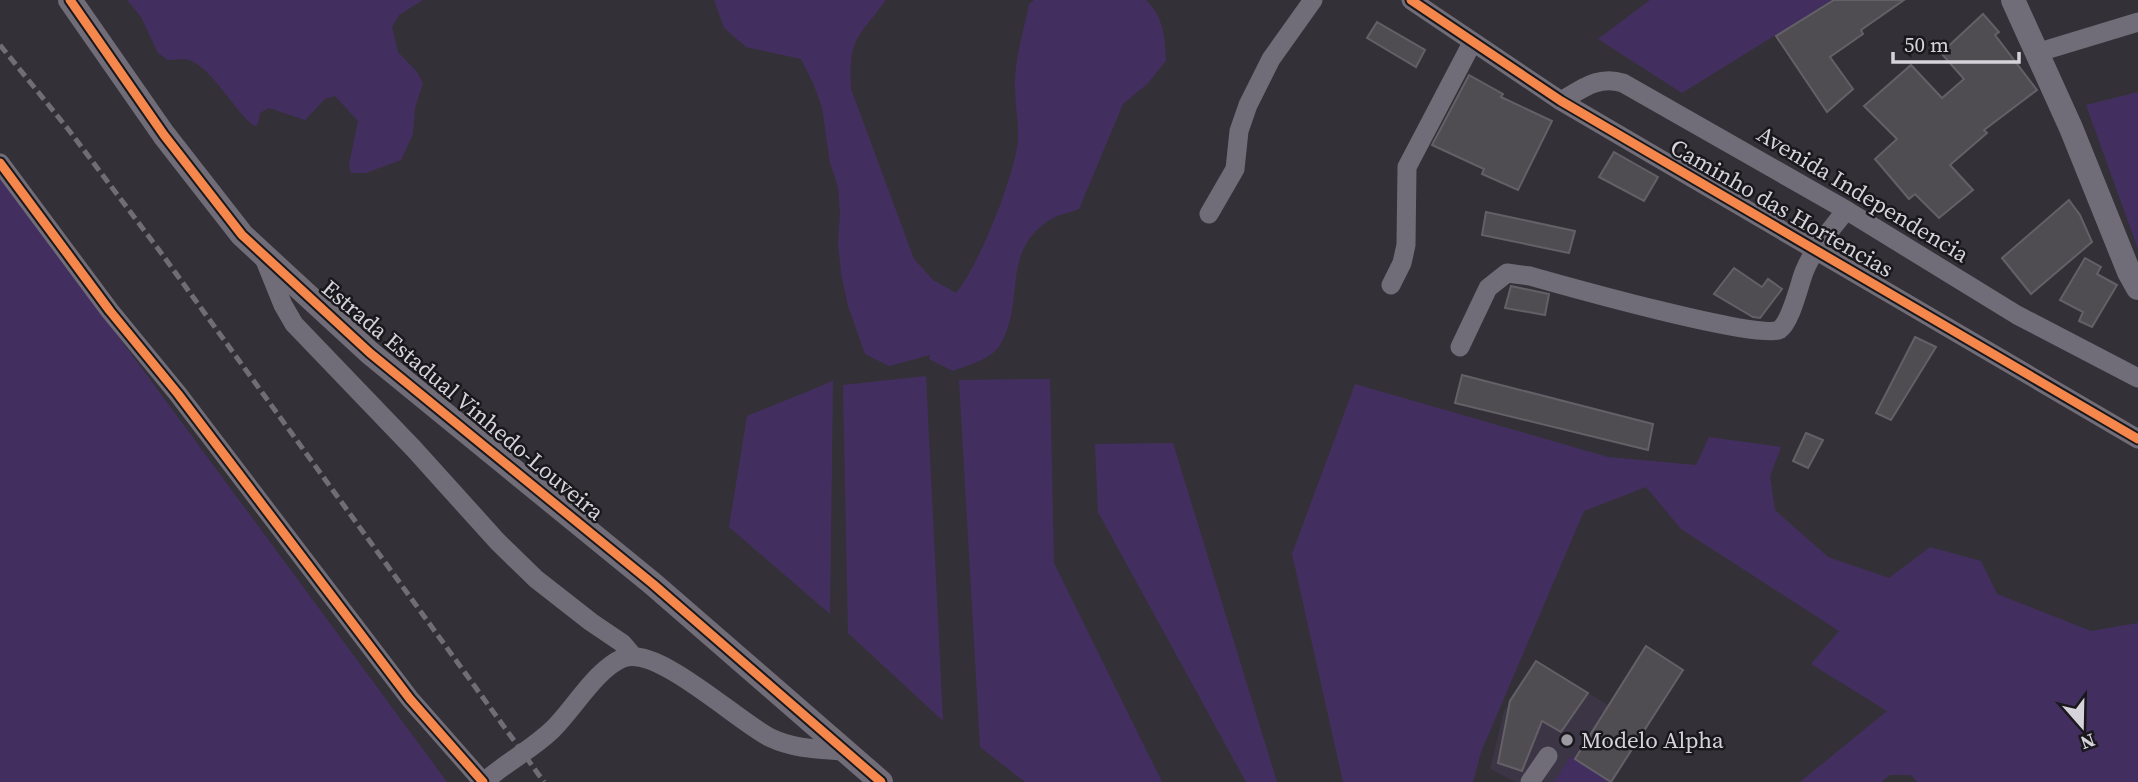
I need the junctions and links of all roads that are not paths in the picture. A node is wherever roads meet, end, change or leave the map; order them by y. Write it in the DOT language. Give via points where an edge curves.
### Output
graph roads {
  1 [pos="70,0"];
  2 [pos="1313,0"];
  3 [pos="1411,0"];
  4 [pos="2013,0"];
  5 [pos="2138,22"];
  6 [pos="1472,43"];
  7 [pos="2036,53"];
  8 [pos="1561,101"];
  9 [pos="0,163"];
  10 [pos="1846,209"];
  11 [pos="1209,214"];
  12 [pos="1817,250"];
  13 [pos="263,254"];
  14 [pos="1391,285"];
  15 [pos="2138,288"];
  16 [pos="1460,347"];
  17 [pos="2138,377"];
  18 [pos="2138,439"];
  19 [pos="633,656"];
  20 [pos="844,751"];
  21 [pos="1548,756"];
  22 [pos="483,782"];
  23 [pos="881,782"];
  24 [pos="1530,782"];
  1 -- 13 [label="main road, Estrada Estadual Vinhedo-Louveira" via="164,135 242,235"];
  2 -- 11 [label="street" via="1271,59 1248,105 1239,131 1235,169"];
  3 -- 6 [label="street, Caminho das Hortencias"];
  4 -- 7 [label="main road"];
  5 -- 7 [label="street"];
  6 -- 8 [label="street, Caminho das Hortencias"];
  6 -- 14 [label="street" via="1407,167 1406,245"];
  7 -- 15 [label="main road"];
  8 -- 10 [label="street, Avenida Independencia" via="1593,82 1623,83"];
  8 -- 12 [label="street, Caminho das Hortencias"];
  9 -- 22 [label="street" via="410,699"];
  10 -- 12 [label="street"];
  10 -- 17 [label="street, Avenida Independencia" via="2017,315"];
  12 -- 16 [label="street" via="1785,323 1777,331 1725,325 1507,274 1488,288"];
  12 -- 18 [label="street, Caminho das Hortencias"];
  13 -- 19 [label="street" via="294,324 497,541 536,579"];
  13 -- 20 [label="main road, Estrada Estadual Vinhedo-Louveira" via="370,353 653,584"];
  19 -- 20 [label="street" via="667,668 778,741"];
  19 -- 22 [label="street" via="599,676 551,731"];
  20 -- 23 [label="main road, Estrada Estadual Vinhedo-Louveira"];
  21 -- 24 [label="street"];
}
